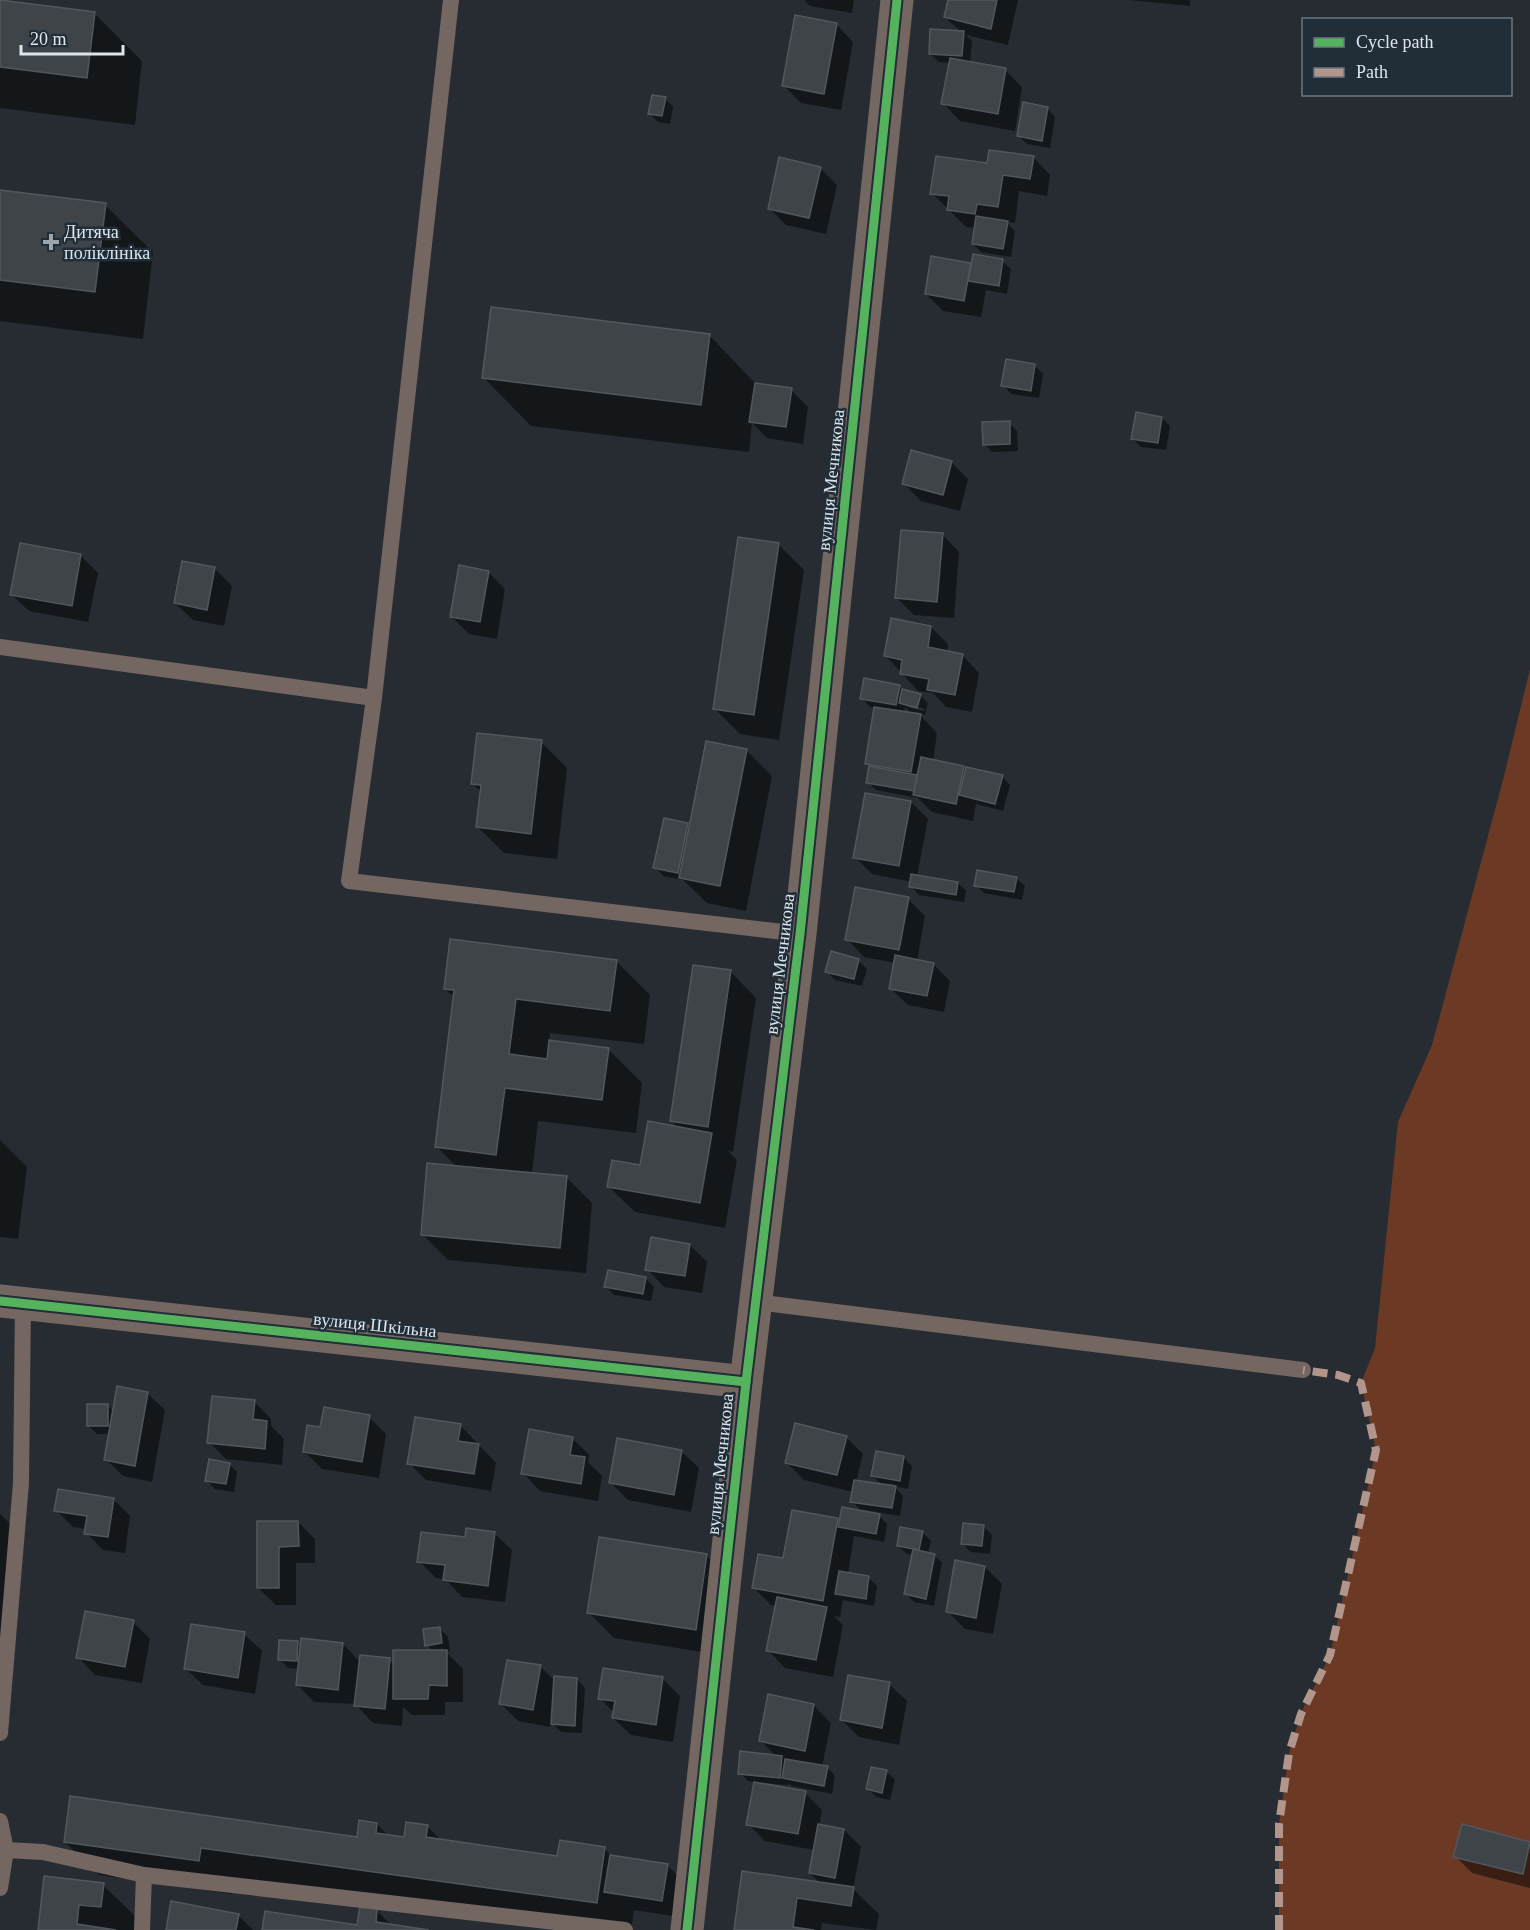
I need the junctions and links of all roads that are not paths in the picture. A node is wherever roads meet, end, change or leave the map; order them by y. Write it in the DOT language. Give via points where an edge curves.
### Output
graph roads {
  1 [pos="451,0"];
  2 [pos="897,0"];
  3 [pos="0,647"];
  4 [pos="374,698"];
  5 [pos="800,934"];
  6 [pos="756,1302"];
  7 [pos="12,1303"];
  8 [pos="1303,1370"];
  9 [pos="746,1382"];
  10 [pos="0,1733"];
  11 [pos="0,1821"];
  12 [pos="6,1850"];
  13 [pos="144,1875"];
  14 [pos="0,1887"];
  15 [pos="142,1930"];
  16 [pos="625,1930"];
  17 [pos="687,1930"];
  1 -- 4 [label="lane"];
  2 -- 5 [label="street, вулиця Мечникова"];
  3 -- 4 [label="lane"];
  4 -- 5 [label="lane" via="349,881"];
  5 -- 6 [label="street, вулиця Мечникова"];
  6 -- 8 [label="lane"];
  6 -- 9 [label="street, вулиця Мечникова"];
  7 -- 9 [label="street, вулиця Шкільна"];
  7 -- 10 [label="lane" via="21,1483"];
  9 -- 17 [label="street, вулиця Мечникова"];
  11 -- 12 [label="lane"];
  12 -- 13 [label="lane" via="43,1852"];
  12 -- 14 [label="lane"];
  13 -- 15 [label="lane"];
  13 -- 16 [label="lane"];
}
